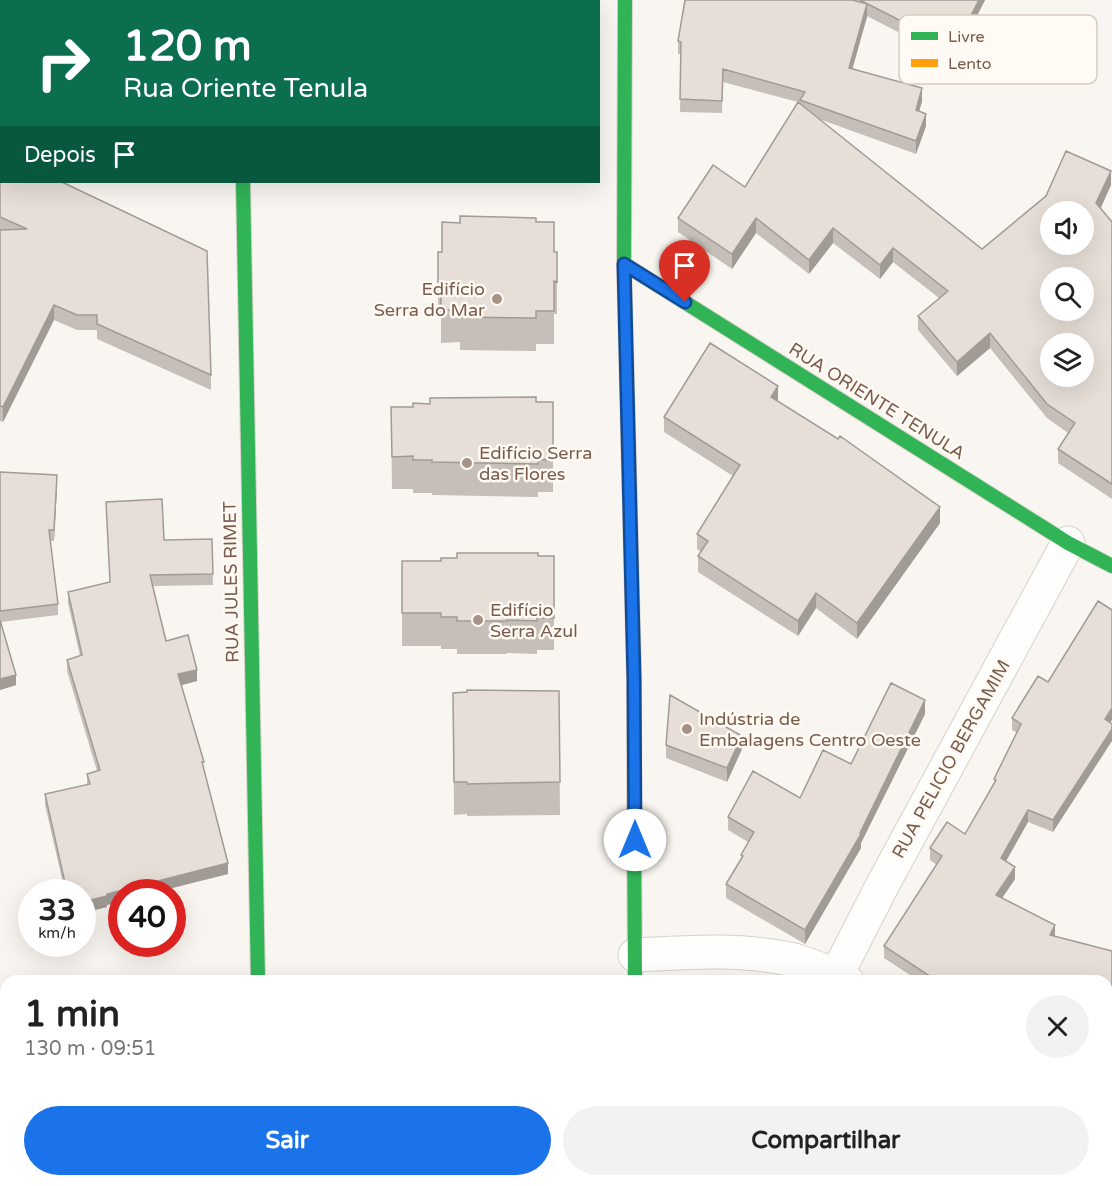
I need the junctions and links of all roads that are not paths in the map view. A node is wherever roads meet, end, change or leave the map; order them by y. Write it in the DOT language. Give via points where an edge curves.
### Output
graph roads {
  1 [pos="625,0"];
  2 [pos="243,183"];
  3 [pos="624,264"];
  4 [pos="1068,543"];
  5 [pos="1112,566"];
  6 [pos="635,968"];
  7 [pos="258,975"];
  8 [pos="831,975"];
  9 [pos="843,975"];
  1 -- 3 [label="street"];
  2 -- 7 [label="street, RUA JULES RIMET"];
  3 -- 4 [label="street, RUA ORIENTE TENULA"];
  3 -- 6 [label="street"];
  4 -- 5 [label="street, RUA ORIENTE TENULA"];
  4 -- 9 [label="street, RUA PELICIO BERGAMIM" via="882,886"];
  6 -- 8 [label="street" via="701,952 750,953 796,961"];
}
